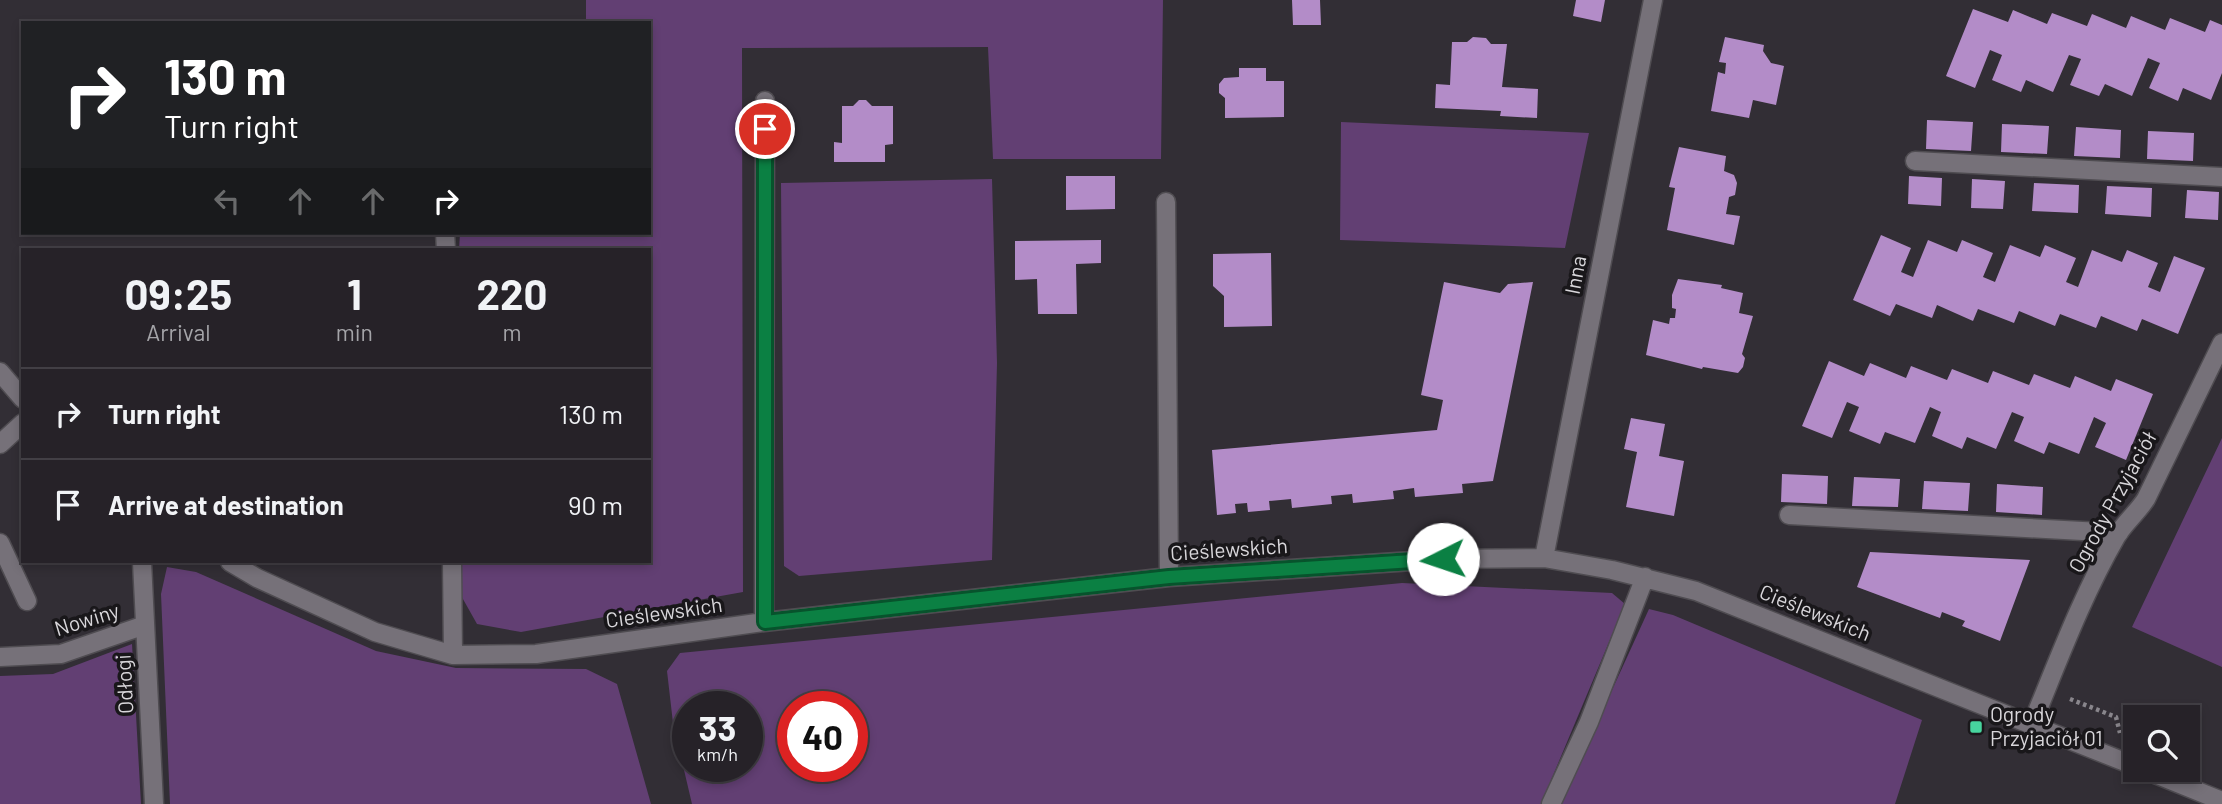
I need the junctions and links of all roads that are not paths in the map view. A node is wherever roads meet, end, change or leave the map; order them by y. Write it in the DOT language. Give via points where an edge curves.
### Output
graph roads {
  1 [pos="1653,0"];
  2 [pos="765,101"];
  3 [pos="1915,161"];
  4 [pos="2222,177"];
  5 [pos="1166,202"];
  6 [pos="2222,343"];
  7 [pos="0,372"];
  8 [pos="21,397"];
  9 [pos="21,425"];
  10 [pos="0,444"];
  11 [pos="1789,514"];
  12 [pos="2119,533"];
  13 [pos="0,543"];
  14 [pos="1544,558"];
  15 [pos="142,563"];
  16 [pos="232,563"];
  17 [pos="452,563"];
  18 [pos="1169,577"];
  19 [pos="1645,577"];
  20 [pos="27,601"];
  21 [pos="765,622"];
  22 [pos="145,625"];
  23 [pos="453,655"];
  24 [pos="0,657"];
  25 [pos="2032,724"];
  26 [pos="2123,761"];
  27 [pos="2174,782"];
  28 [pos="2222,802"];
  29 [pos="153,804"];
  30 [pos="1551,804"];
  1 -- 14 [label="street, Inna"];
  2 -- 21 [label="street"];
  3 -- 4 [label="street"];
  5 -- 18 [label="street"];
  6 -- 12 [label="street, Ogrody Przyjaciół" via="2146,499"];
  7 -- 8 [label="street"];
  9 -- 10 [label="street"];
  11 -- 12 [label="street"];
  12 -- 25 [label="street, Ogrody Przyjaciół"];
  13 -- 20 [label="street"];
  14 -- 18 [label="street, Cieślewskich" via="1443,559"];
  14 -- 19 [label="street, Cieślewskich"];
  15 -- 22 [label="street, Odłogi"];
  16 -- 23 [label="street, Cieślewskich" via="375,632"];
  17 -- 23 [label="street"];
  18 -- 21 [label="street, Cieślewskich"];
  19 -- 25 [label="street, Cieślewskich" via="1729,603"];
  19 -- 30 [label="street" via="1589,722"];
  21 -- 23 [label="street, Cieślewskich" via="536,654"];
  22 -- 24 [label="street, Nowiny" via="61,654"];
  22 -- 29 [label="street, Odłogi"];
  25 -- 26 [label="street, Cieślewskich"];
  27 -- 28 [label="street"];
}
